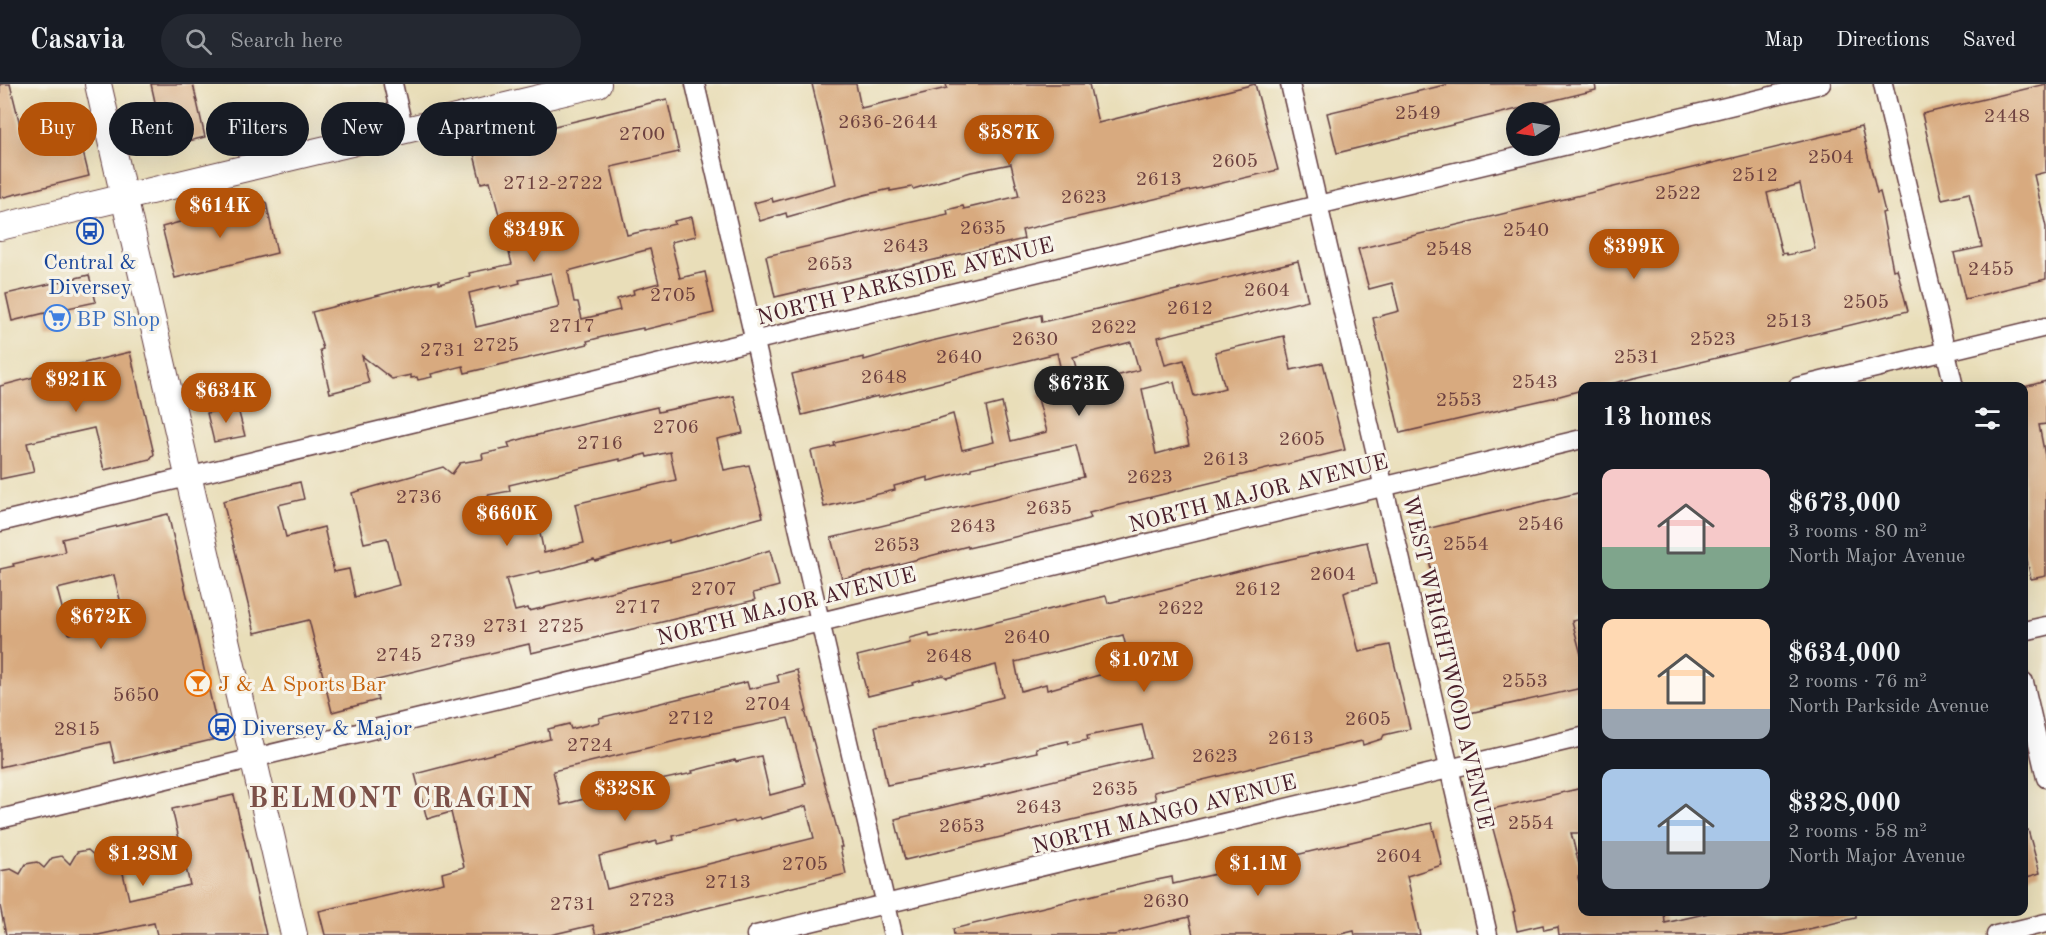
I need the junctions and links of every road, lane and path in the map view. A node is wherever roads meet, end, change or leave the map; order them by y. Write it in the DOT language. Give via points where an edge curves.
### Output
graph roads {
  1 [pos="98,84"];
  2 [pos="393,84"];
  3 [pos="598,84"];
  4 [pos="695,84"];
  5 [pos="1290,84"];
  6 [pos="1821,84"];
  7 [pos="1883,84"];
  8 [pos="397,102"];
  9 [pos="405,131"];
  10 [pos="321,151"];
  11 [pos="124,198"];
  12 [pos="1318,205"];
  13 [pos="0,227"];
  14 [pos="2046,327"];
  15 [pos="755,340"];
  16 [pos="1946,351"];
  17 [pos="1818,382"];
  18 [pos="1953,382"];
  19 [pos="1578,440"];
  20 [pos="188,477"];
  21 [pos="1384,486"];
  22 [pos="0,522"];
  23 [pos="820,622"];
  24 [pos="2046,626"];
  25 [pos="2028,630"];
  26 [pos="2028,699"];
  27 [pos="1578,738"];
  28 [pos="253,758"];
  29 [pos="1450,769"];
  30 [pos="2046,778"];
  31 [pos="0,819"];
  32 [pos="886,904"];
  33 [pos="2046,923"];
  34 [pos="294,935"];
  35 [pos="756,935"];
  36 [pos="893,935"];
  37 [pos="1488,935"];
  38 [pos="1996,935"];
  1 -- 11 [label="main road"];
  2 -- 8 [label="street"];
  3 -- 9 [label="main road"];
  4 -- 15 [label="street"];
  5 -- 12 [label="street, WEST WRIGHTWOOD AVENUE"];
  6 -- 12 [label="street, NORTH PARKSIDE AVENUE"];
  7 -- 16 [label="street"];
  10 -- 11 [label="main road"];
  11 -- 13 [label="main road"];
  11 -- 20 [label="main road"];
  12 -- 15 [label="street, NORTH PARKSIDE AVENUE"];
  12 -- 21 [label="street, WEST WRIGHTWOOD AVENUE"];
  14 -- 16 [label="street"];
  15 -- 20 [label="street, NORTH PARKSIDE AVENUE"];
  15 -- 23 [label="street"];
  16 -- 17 [label="street"];
  16 -- 18 [label="street"];
  19 -- 21 [label="street, NORTH MAJOR AVENUE"];
  20 -- 22 [label="street, NORTH PARKSIDE AVENUE"];
  20 -- 28 [label="main road"];
  21 -- 23 [label="street, NORTH MAJOR AVENUE"];
  21 -- 29 [label="street, WEST WRIGHTWOOD AVENUE"];
  23 -- 28 [label="street, NORTH MAJOR AVENUE"];
  23 -- 32 [label="street"];
  24 -- 25 [label="street"];
  26 -- 30 [label="street"];
  27 -- 29 [label="street, NORTH MANGO AVENUE"];
  28 -- 31 [label="street, NORTH MAJOR AVENUE"];
  28 -- 34 [label="main road"];
  29 -- 32 [label="street, NORTH MANGO AVENUE"];
  29 -- 37 [label="street, WEST WRIGHTWOOD AVENUE"];
  32 -- 35 [label="street, NORTH MANGO AVENUE"];
  32 -- 36 [label="street"];
  33 -- 38 [label="street"];
}
